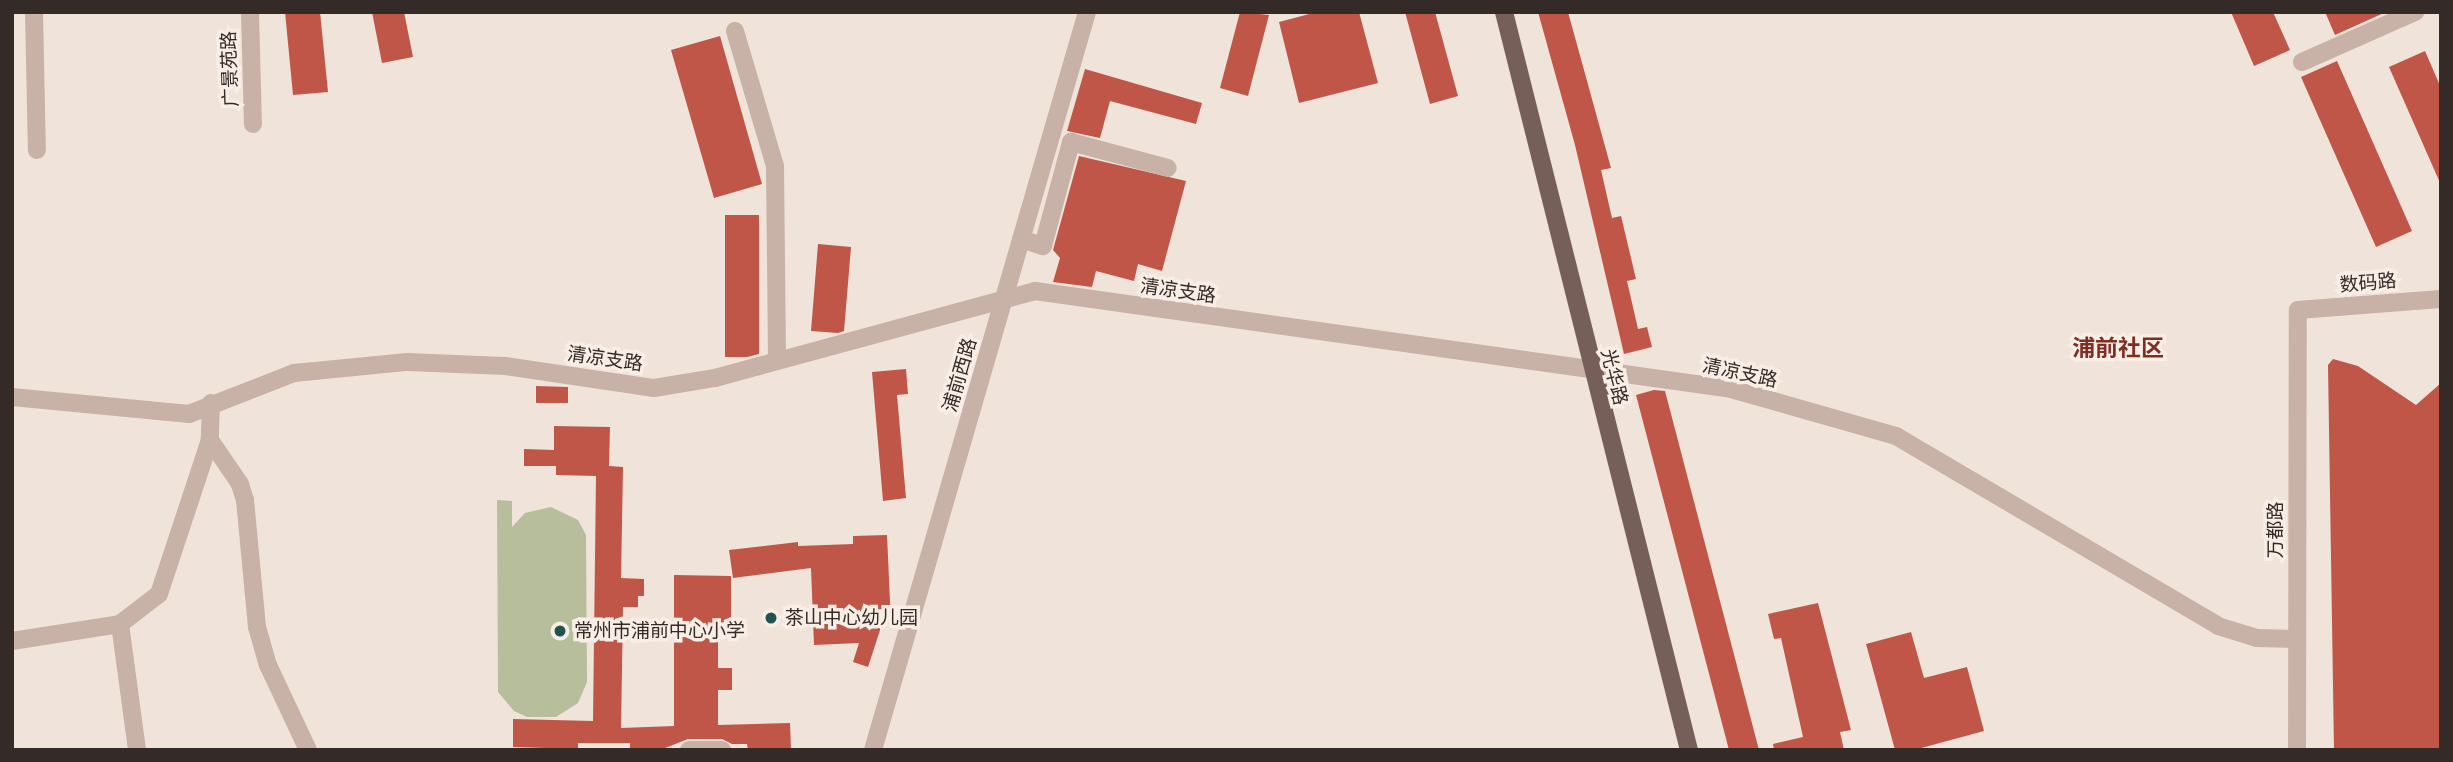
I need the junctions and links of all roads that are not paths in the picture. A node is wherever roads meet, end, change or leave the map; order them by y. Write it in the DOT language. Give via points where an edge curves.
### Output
graph roads {
  1 [pos="34,12"];
  2 [pos="250,12"];
  3 [pos="1087,12"];
  4 [pos="1504,12"];
  5 [pos="2409,14"];
  6 [pos="735,31"];
  7 [pos="2302,62"];
  8 [pos="253,124"];
  9 [pos="37,150"];
  10 [pos="1168,168"];
  11 [pos="1021,239"];
  12 [pos="1005,296"];
  13 [pos="2441,299"];
  14 [pos="2298,310"];
  15 [pos="777,361"];
  16 [pos="1591,372"];
  17 [pos="12,397"];
  18 [pos="211,403"];
  19 [pos="210,440"];
  20 [pos="120,624"];
  21 [pos="2297,639"];
  22 [pos="12,641"];
  23 [pos="137,750"];
  24 [pos="308,750"];
  25 [pos="689,750"];
  26 [pos="722,750"];
  27 [pos="873,750"];
  28 [pos="1689,750"];
  29 [pos="2297,750"];
  1 -- 9 [label="street"];
  2 -- 8 [label="street, 广景苑路"];
  3 -- 11 [label="street, 浦前西路"];
  4 -- 16 [label="main road, 光华路"];
  5 -- 7 [label="street"];
  6 -- 15 [label="street" via="775,166"];
  10 -- 11 [label="street" via="1071,142 1043,246"];
  11 -- 12 [label="street, 浦前西路"];
  12 -- 15 [label="street, 清凉支路"];
  12 -- 16 [label="street, 清凉支路" via="1035,291"];
  12 -- 27 [label="street, 浦前西路"];
  13 -- 14 [label="street, 数码路"];
  14 -- 21 [label="street, 万都路"];
  15 -- 18 [label="street, 清凉支路" via="715,379 654,388 505,366 407,362 294,373"];
  16 -- 21 [label="street, 清凉支路" via="1731,389 1896,436 2218,626 2257,638"];
  16 -- 28 [label="main road, 光华路"];
  17 -- 18 [label="street, 清凉支路" via="190,414"];
  18 -- 19 [label="street"];
  19 -- 20 [label="street" via="159,594"];
  19 -- 24 [label="street" via="240,484 257,627 268,665"];
  20 -- 22 [label="street"];
  20 -- 23 [label="street"];
  21 -- 29 [label="street, 万都路"];
  25 -- 26 [label="street"];
}
